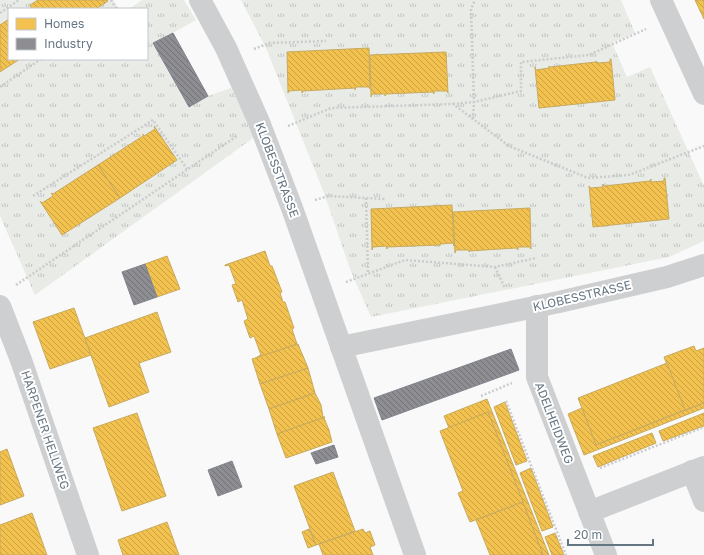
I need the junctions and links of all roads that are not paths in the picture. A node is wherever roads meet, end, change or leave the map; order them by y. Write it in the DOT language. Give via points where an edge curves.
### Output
graph roads {
  1 [pos="200,0"];
  2 [pos="665,10"];
  3 [pos="704,94"];
  4 [pos="704,265"];
  5 [pos="0,306"];
  6 [pos="536,306"];
  7 [pos="341,347"];
  8 [pos="698,469"];
  9 [pos="704,501"];
  10 [pos="589,512"];
  11 [pos="88,555"];
  12 [pos="415,555"];
  13 [pos="606,555"];
  1 -- 7 [label="street, KLOBESSTRASSE" via="232,59 261,129"];
  2 -- 3 [label="street"];
  4 -- 6 [label="street, KLOBESSTRASSE" via="667,277"];
  5 -- 11 [label="street, HARPENER HELLWEG"];
  6 -- 7 [label="street, KLOBESSTRASSE"];
  6 -- 10 [label="street, ADELHEIDWEG" via="537,378"];
  7 -- 12 [label="street, KLOBESSTRASSE"];
  8 -- 9 [label="street"];
  8 -- 10 [label="street"];
  10 -- 13 [label="street, ADELHEIDWEG"];
}
